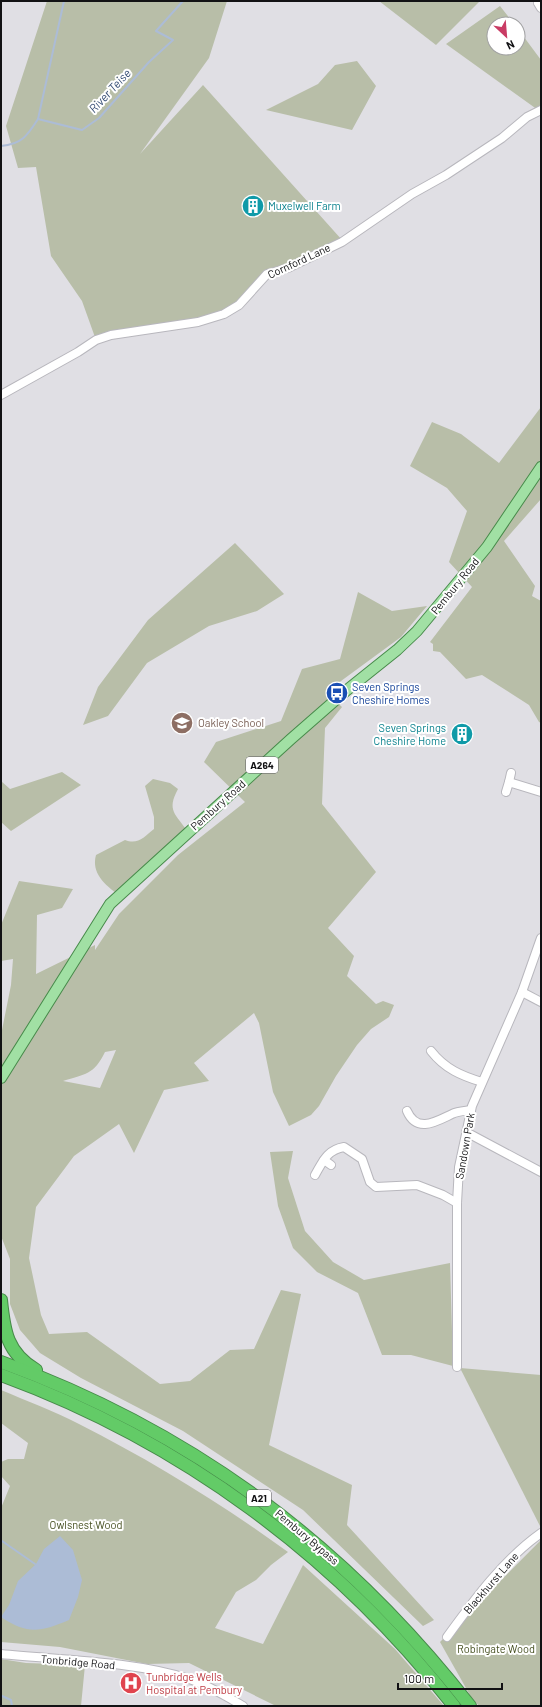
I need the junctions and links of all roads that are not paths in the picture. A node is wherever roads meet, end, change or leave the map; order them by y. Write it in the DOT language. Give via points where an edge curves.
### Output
graph roads {
  1 [pos="541,110"];
  2 [pos="1,395"];
  3 [pos="541,467"];
  4 [pos="511,774"];
  5 [pos="509,782"];
  6 [pos="506,792"];
  7 [pos="541,792"];
  8 [pos="541,938"];
  9 [pos="522,992"];
  10 [pos="541,1002"];
  11 [pos="431,1051"];
  12 [pos="1,1078"];
  13 [pos="482,1082"];
  14 [pos="471,1110"];
  15 [pos="407,1111"];
  16 [pos="466,1132"];
  17 [pos="324,1160"];
  18 [pos="331,1165"];
  19 [pos="541,1172"];
  20 [pos="314,1175"];
  21 [pos="456,1203"];
  22 [pos="1,1300"];
  23 [pos="1,1362"];
  24 [pos="457,1367"];
  25 [pos="1,1375"];
  26 [pos="1,1380"];
  27 [pos="53,1382"];
  28 [pos="26,1384"];
  29 [pos="541,1533"];
  30 [pos="447,1637"];
  31 [pos="1,1654"];
  32 [pos="243,1706"];
  33 [pos="454,1706"];
  34 [pos="470,1706"];
  1 -- 2 [label="street, Cornford Lane" via="342,242 288,268 267,274 239,305 224,314 198,322 111,335 96,340"];
  3 -- 12 [label="main road, Pembury Road / A264" via="487,547 417,631 346,690 110,904"];
  4 -- 5 [label="street"];
  5 -- 6 [label="street"];
  5 -- 7 [label="street"];
  8 -- 9 [label="street, Sandown Park"];
  9 -- 10 [label="street"];
  9 -- 13 [label="street, Sandown Park"];
  11 -- 13 [label="street" via="453,1071"];
  13 -- 14 [label="street, Sandown Park"];
  14 -- 15 [label="street" via="454,1113 438,1122 427,1124 410,1118"];
  14 -- 16 [label="street, Sandown Park"];
  16 -- 19 [label="street"];
  16 -- 21 [label="street, Sandown Park" via="459,1167"];
  17 -- 18 [label="street"];
  17 -- 20 [label="street"];
  17 -- 21 [label="street" via="334,1149 344,1147 362,1159 370,1182 376,1187 417,1185"];
  21 -- 24 [label="street, Sandown Park"];
  22 -- 27 [label="highway, A21" via="4,1328 14,1351 27,1364"];
  23 -- 27 [label="highway, Pembury Bypass / A21"];
  25 -- 28 [label="highway, Pembury Bypass / A21"];
  26 -- 28 [label="highway, A21"];
  27 -- 34 [label="highway, Pembury Bypass / A21" via="104,1404 180,1445 225,1474 294,1525 390,1612 427,1652"];
  28 -- 33 [label="highway, Pembury Bypass / A21" via="136,1435 198,1471 252,1508 326,1568 362,1602 412,1655"];
  29 -- 30 [label="street, Blackhurst Lane" via="507,1562"];
  31 -- 32 [label="street, Tonbridge Road" via="126,1666 170,1675 213,1689"];
}
